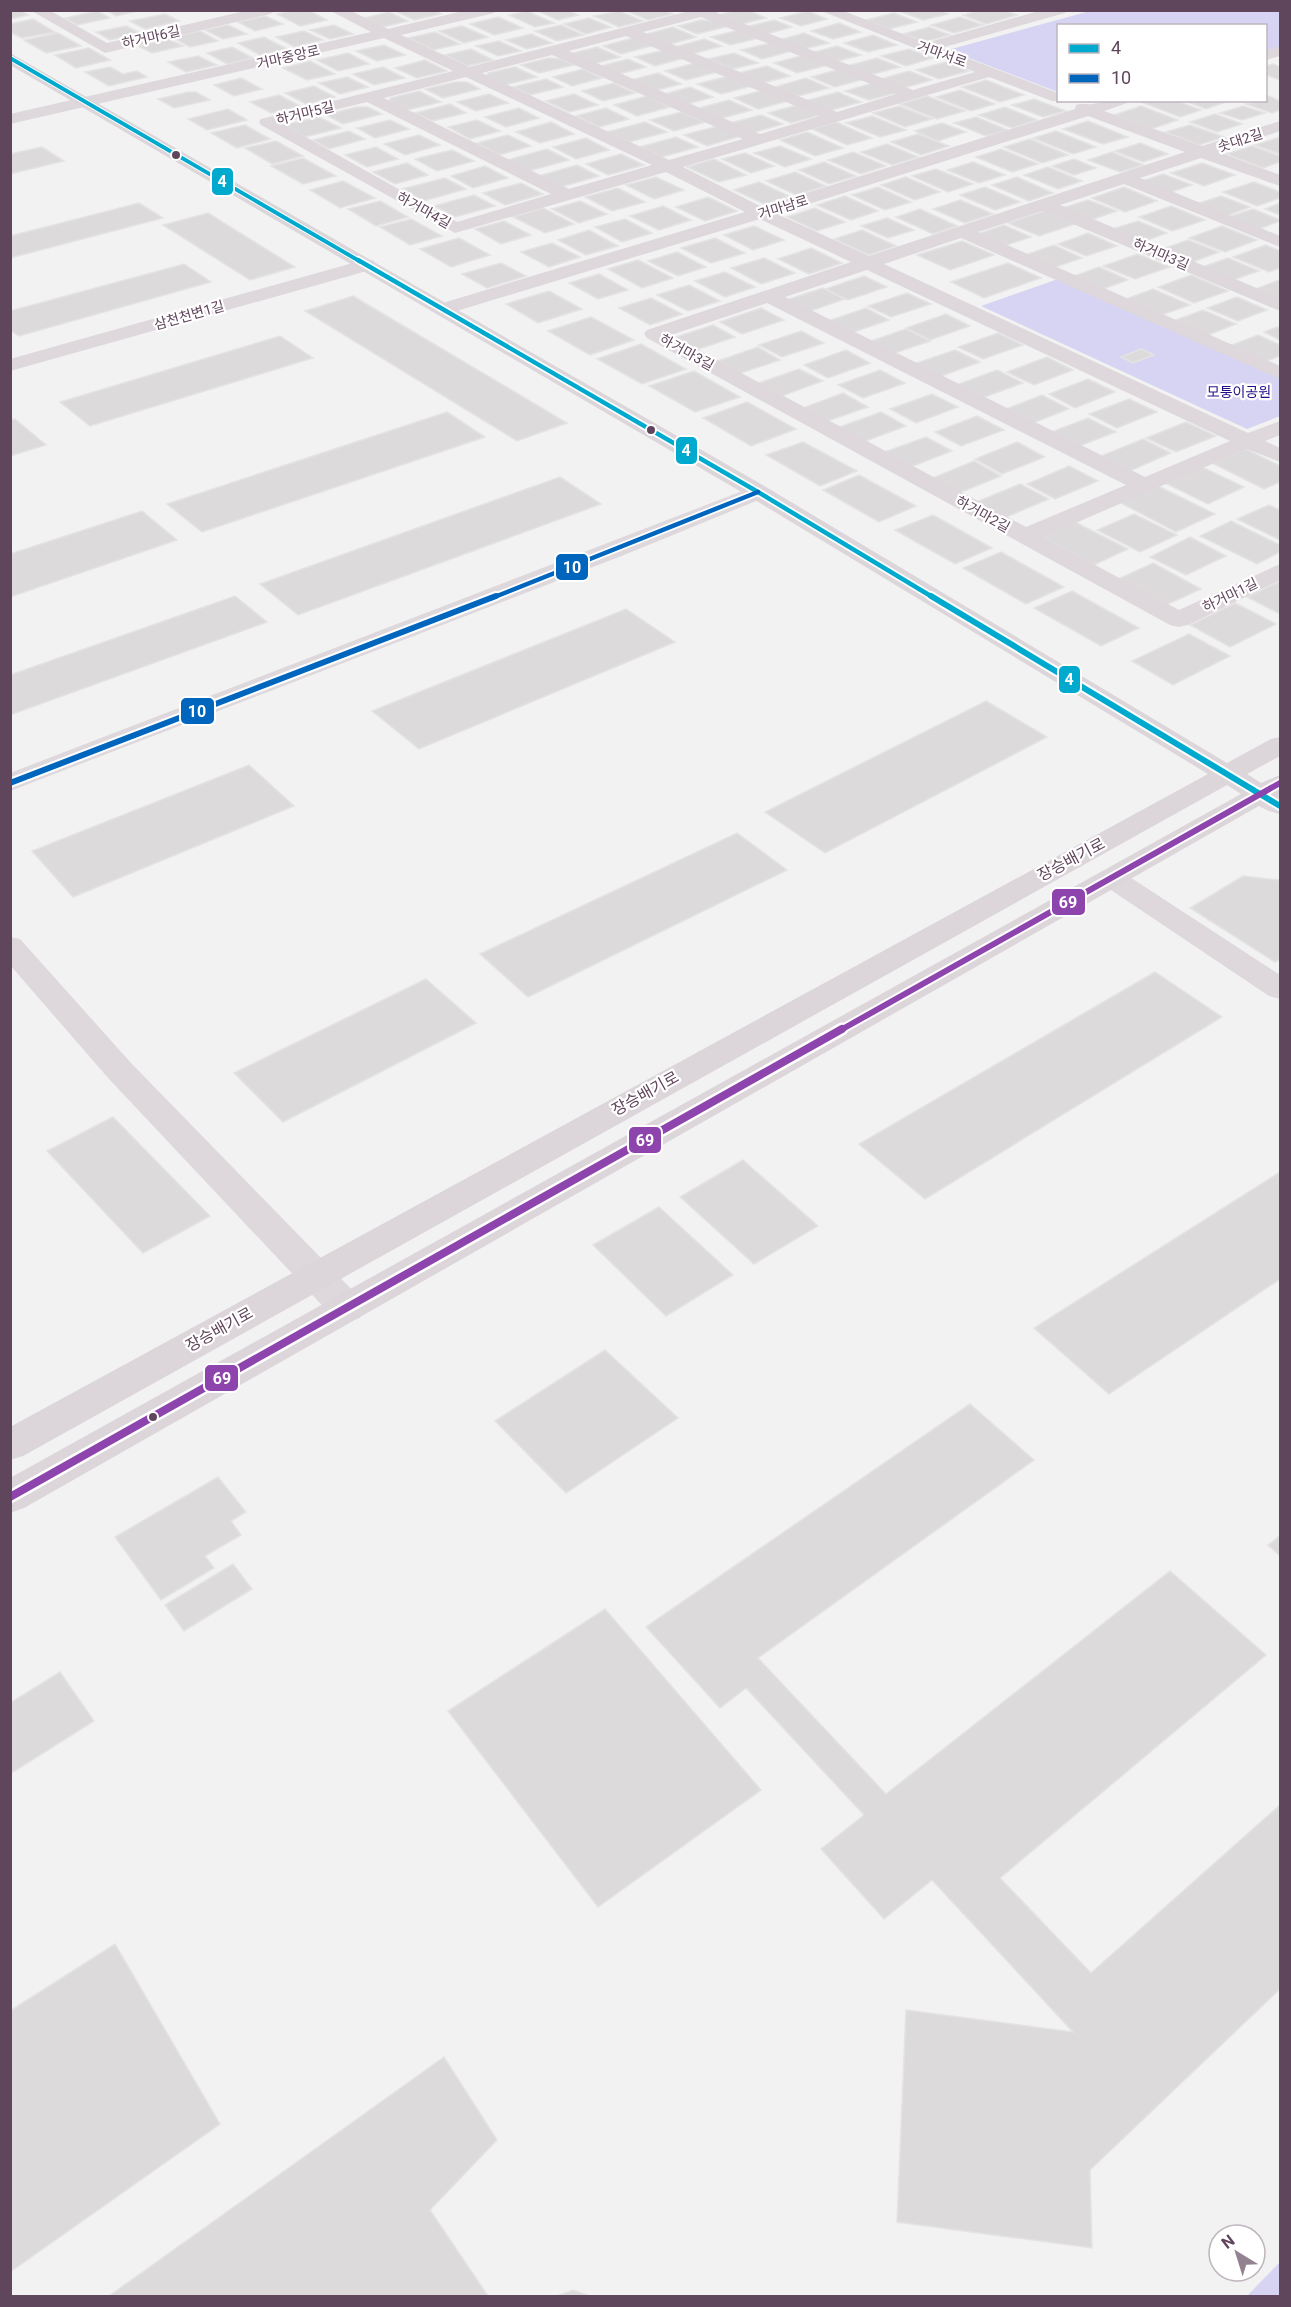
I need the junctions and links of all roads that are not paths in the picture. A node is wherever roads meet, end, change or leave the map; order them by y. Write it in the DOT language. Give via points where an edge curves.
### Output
graph roads {
  1 [pos="37,10"];
  2 [pos="270,10"];
  3 [pos="336,10"];
  4 [pos="489,10"];
  5 [pos="826,10"];
  6 [pos="1060,10"];
  7 [pos="708,12"];
  8 [pos="870,14"];
  9 [pos="182,16"];
  10 [pos="848,20"];
  11 [pos="202,26"];
  12 [pos="629,32"];
  13 [pos="388,34"];
  14 [pos="925,48"];
  15 [pos="554,50"];
  16 [pos="10,58"];
  17 [pos="467,72"];
  18 [pos="991,72"];
  19 [pos="912,95"];
  20 [pos="370,97"];
  21 [pos="1057,97"];
  22 [pos="87,101"];
  23 [pos="1069,102"];
  24 [pos="1115,102"];
  25 [pos="1089,110"];
  26 [pos="836,117"];
  27 [pos="10,119"];
  28 [pos="1280,127"];
  29 [pos="759,140"];
  30 [pos="1202,153"];
  31 [pos="668,166"];
  32 [pos="354,172"];
  33 [pos="1125,178"];
  34 [pos="1281,181"];
  35 [pos="568,196"];
  36 [pos="1044,205"];
  37 [pos="761,213"];
  38 [pos="962,232"];
  39 [pos="1281,242"];
  40 [pos="868,263"];
  41 [pos="367,264"];
  42 [pos="769,296"];
  43 [pos="1281,305"];
  44 [pos="443,309"];
  45 [pos="10,365"];
  46 [pos="1281,373"];
  47 [pos="1281,427"];
  48 [pos="827,429"];
  49 [pos="1248,441"];
  50 [pos="1281,456"];
  51 [pos="1144,485"];
  52 [pos="758,492"];
  53 [pos="1025,536"];
  54 [pos="1281,570"];
  55 [pos="1281,745"];
  56 [pos="1228,775"];
  57 [pos="10,783"];
  58 [pos="1274,794"];
  59 [pos="1112,878"];
  60 [pos="10,946"];
  61 [pos="1281,989"];
  62 [pos="316,1275"];
  63 [pos="347,1308"];
  64 [pos="10,1444"];
  65 [pos="10,1497"];
  1 -- 11 [label="street, 하거마6길" via="105,48"];
  2 -- 11 [label="street, 하거마6길"];
  3 -- 13 [label="street"];
  4 -- 13 [label="street, 거마중앙로"];
  5 -- 10 [label="street, 거마서로"];
  6 -- 14 [label="street"];
  7 -- 12 [label="street, 하거마5길"];
  7 -- 19 [label="street, 하거마5길"];
  8 -- 10 [label="street"];
  9 -- 11 [label="street, 하거마6길"];
  10 -- 14 [label="street, 거마서로"];
  12 -- 15 [label="street, 하거마5길"];
  12 -- 26 [label="street"];
  13 -- 17 [label="street"];
  13 -- 22 [label="street, 거마중앙로"];
  14 -- 18 [label="street, 거마서로"];
  15 -- 17 [label="street, 하거마5길"];
  15 -- 29 [label="street"];
  16 -- 22 [label="street"];
  17 -- 20 [label="street, 하거마5길"];
  17 -- 31 [label="street"];
  18 -- 19 [label="street, 하거마4길"];
  18 -- 21 [label="street, 거마서로"];
  19 -- 26 [label="street, 하거마4길"];
  20 -- 32 [label="street, 하거마5길" via="267,122"];
  20 -- 35 [label="street"];
  22 -- 27 [label="street, 거마중앙로"];
  22 -- 41 [label="street"];
  23 -- 25 [label="street"];
  24 -- 25 [label="street, 거마남로"];
  25 -- 30 [label="street"];
  25 -- 37 [label="street, 거마남로"];
  26 -- 29 [label="street, 하거마4길"];
  28 -- 30 [label="street, 솟대2길"];
  29 -- 31 [label="street, 하거마4길"];
  30 -- 33 [label="street, 하거마3길"];
  30 -- 34 [label="street"];
  31 -- 35 [label="street, 하거마4길"];
  31 -- 37 [label="street"];
  32 -- 35 [label="street, 하거마4길" via="455,228"];
  33 -- 36 [label="street, 하거마3길"];
  33 -- 39 [label="street"];
  36 -- 38 [label="street, 하거마3길"];
  36 -- 43 [label="street, 하거마3길"];
  37 -- 40 [label="street"];
  37 -- 44 [label="street, 거마남로"];
  38 -- 40 [label="street, 하거마3길"];
  38 -- 46 [label="street"];
  40 -- 42 [label="street, 하거마3길"];
  40 -- 49 [label="street"];
  41 -- 44 [label="street"];
  41 -- 45 [label="street, 삼천천변1길"];
  42 -- 48 [label="street, 하거마3길" via="654,334"];
  42 -- 51 [label="street"];
  44 -- 52 [label="street"];
  47 -- 49 [label="street, 하거마2길"];
  48 -- 53 [label="street, 하거마2길"];
  49 -- 50 [label="street"];
  49 -- 51 [label="street, 하거마2길"];
  51 -- 53 [label="street, 하거마2길"];
  52 -- 56 [label="street"];
  52 -- 57 [label="street"];
  53 -- 54 [label="street, 하거마1길" via="1179,620"];
  55 -- 56 [label="street, 장승배기로"];
  56 -- 58 [label="street"];
  56 -- 62 [label="street, 장승배기로"];
  58 -- 59 [label="street"];
  59 -- 61 [label="street"];
  59 -- 63 [label="street"];
  60 -- 62 [label="street" via="120,1071"];
  62 -- 63 [label="street"];
  62 -- 64 [label="street, 장승배기로"];
  63 -- 65 [label="street"];
}
